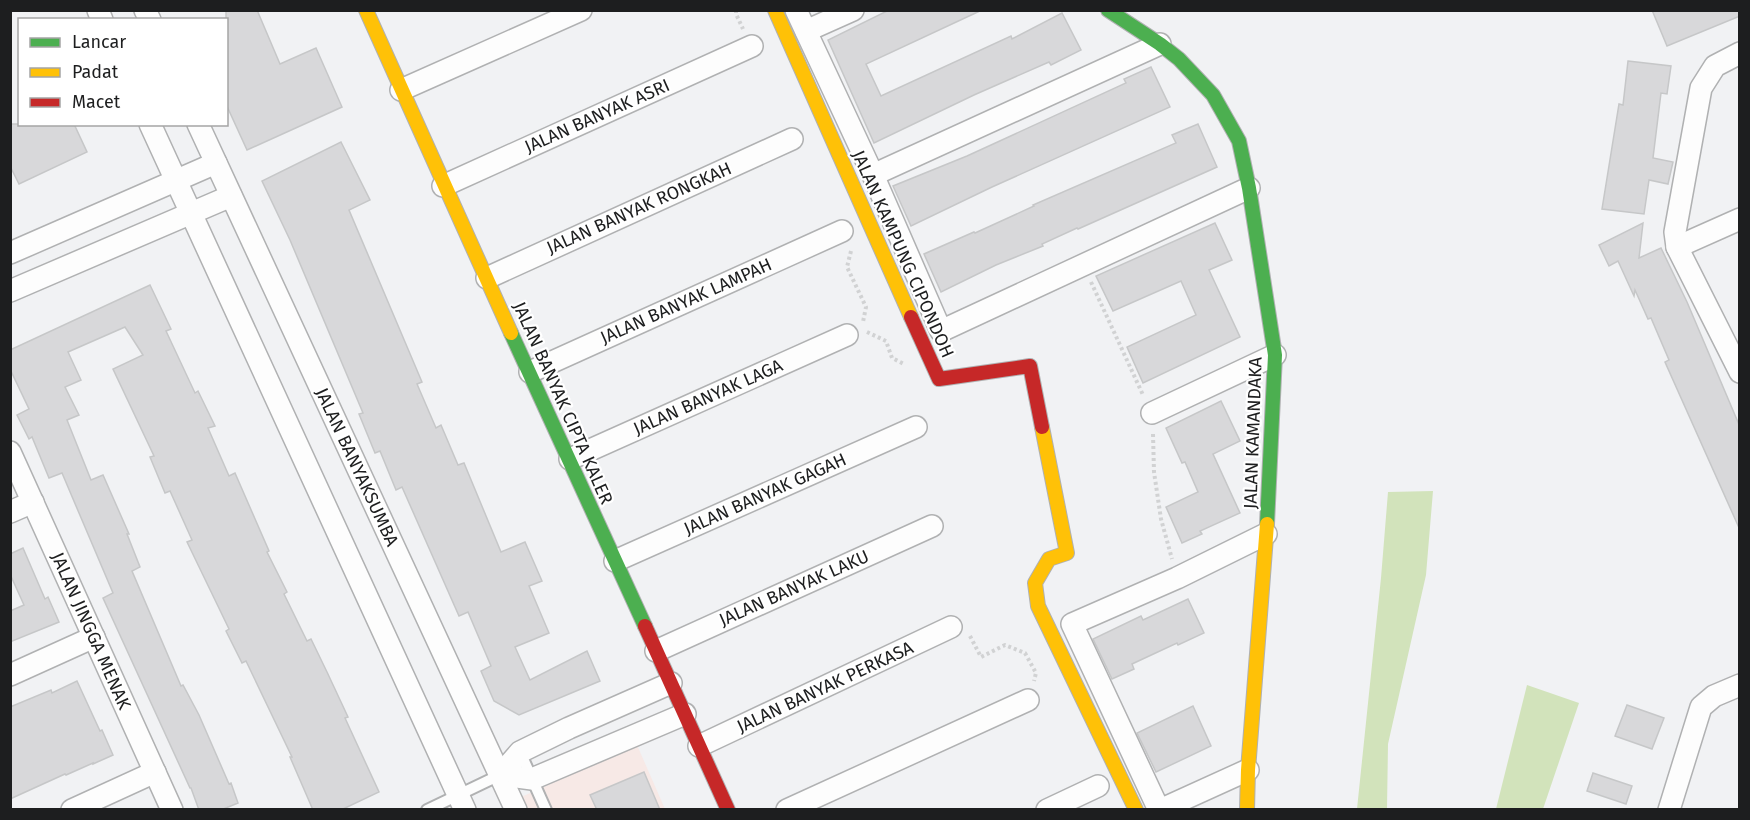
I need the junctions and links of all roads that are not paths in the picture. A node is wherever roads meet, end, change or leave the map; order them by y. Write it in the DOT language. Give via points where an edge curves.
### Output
graph roads {
  1 [pos="366,10"];
  2 [pos="581,10"];
  3 [pos="775,10"];
  4 [pos="796,10"];
  5 [pos="853,10"];
  6 [pos="1108,10"];
  7 [pos="806,31"];
  8 [pos="1160,44"];
  9 [pos="752,46"];
  10 [pos="1740,53"];
  11 [pos="401,90"];
  12 [pos="151,126"];
  13 [pos="199,126"];
  14 [pos="792,139"];
  15 [pos="216,163"];
  16 [pos="873,176"];
  17 [pos="176,181"];
  18 [pos="443,186"];
  19 [pos="1249,188"];
  20 [pos="231,196"];
  21 [pos="191,212"];
  22 [pos="1740,219"];
  23 [pos="842,231"];
  24 [pos="1677,247"];
  25 [pos="10,254"];
  26 [pos="487,278"];
  27 [pos="10,291"];
  28 [pos="847,335"];
  29 [pos="1275,355"];
  30 [pos="530,372"];
  31 [pos="1740,372"];
  32 [pos="1152,413"];
  33 [pos="916,427"];
  34 [pos="10,452"];
  35 [pos="570,459"];
  36 [pos="33,502"];
  37 [pos="10,512"];
  38 [pos="932,526"];
  39 [pos="1266,534"];
  40 [pos="615,561"];
  41 [pos="951,627"];
  42 [pos="94,637"];
  43 [pos="656,651"];
  44 [pos="10,675"];
  45 [pos="671,683"];
  46 [pos="1740,685"];
  47 [pos="1028,700"];
  48 [pos="685,714"];
  49 [pos="699,746"];
  50 [pos="520,752"];
  51 [pos="1248,770"];
  52 [pos="155,772"];
  53 [pos="500,775"];
  54 [pos="532,779"];
  55 [pos="1098,786"];
  56 [pos="461,802"];
  57 [pos="72,810"];
  58 [pos="172,810"];
  59 [pos="427,810"];
  60 [pos="516,810"];
  61 [pos="546,810"];
  62 [pos="728,810"];
  63 [pos="787,810"];
  64 [pos="1047,810"];
  65 [pos="1136,810"];
  66 [pos="1160,810"];
  67 [pos="1246,810"];
  68 [pos="1669,810"];
  1 -- 11 [label="street, JALAN BANYAK CIPTA KALER"];
  2 -- 11 [label="street"];
  3 -- 65 [label="street, JALAN KAMPUNG CIPONDOH" via="939,379 1030,366 1067,553 1049,559 1035,583 1038,606"];
  4 -- 7 [label="street"];
  5 -- 7 [label="street"];
  6 -- 8 [label="street, JALAN KAMANDAKA"];
  7 -- 16 [label="street"];
  8 -- 16 [label="street"];
  8 -- 19 [label="street, JALAN KAMANDAKA" via="1213,95 1239,141"];
  9 -- 18 [label="street, JALAN BANYAK ASRI"];
  10 -- 24 [label="street" via="1715,66 1701,88 1675,232"];
  11 -- 18 [label="street, JALAN BANYAK CIPTA KALER"];
  12 -- 17 [label="street"];
  13 -- 15 [label="street, JALAN BANYAKSUMBA"];
  14 -- 26 [label="street, JALAN BANYAK RONGKAH"];
  15 -- 17 [label="street"];
  15 -- 20 [label="street, JALAN BANYAKSUMBA"];
  16 -- 19 [label="street" via="941,331"];
  17 -- 21 [label="street"];
  17 -- 25 [label="street"];
  18 -- 26 [label="street, JALAN BANYAK CIPTA KALER"];
  19 -- 29 [label="street, JALAN KAMANDAKA"];
  20 -- 21 [label="street"];
  20 -- 53 [label="street, JALAN BANYAKSUMBA"];
  21 -- 27 [label="street"];
  21 -- 56 [label="street"];
  22 -- 24 [label="street"];
  23 -- 30 [label="street, JALAN BANYAK LAMPAH"];
  24 -- 31 [label="street"];
  26 -- 30 [label="street, JALAN BANYAK CIPTA KALER"];
  28 -- 35 [label="street, JALAN BANYAK LAGA"];
  29 -- 32 [label="street"];
  29 -- 39 [label="street, JALAN KAMANDAKA"];
  30 -- 35 [label="street, JALAN BANYAK CIPTA KALER"];
  33 -- 40 [label="street, JALAN BANYAK GAGAH"];
  34 -- 36 [label="street, JALAN JINGGA MENAK"];
  35 -- 40 [label="street, JALAN BANYAK CIPTA KALER"];
  36 -- 37 [label="street"];
  36 -- 42 [label="street, JALAN JINGGA MENAK"];
  38 -- 43 [label="street, JALAN BANYAK LAKU"];
  39 -- 51 [label="street, JALAN KAMANDAKA"];
  39 -- 66 [label="street" via="1072,624"];
  40 -- 43 [label="street, JALAN BANYAK CIPTA KALER"];
  41 -- 49 [label="street, JALAN BANYAK PERKASA"];
  42 -- 44 [label="street"];
  42 -- 52 [label="street, JALAN JINGGA MENAK"];
  43 -- 45 [label="street, JALAN BANYAK CIPTA KALER"];
  45 -- 48 [label="street, JALAN BANYAK CIPTA KALER"];
  45 -- 50 [label="street"];
  46 -- 68 [label="street" via="1714,696 1701,708"];
  47 -- 63 [label="street"];
  48 -- 49 [label="street, JALAN BANYAK CIPTA KALER"];
  48 -- 54 [label="street"];
  49 -- 62 [label="street, JALAN BANYAK CIPTA KALER"];
  50 -- 53 [label="street"];
  50 -- 54 [label="lane"];
  51 -- 66 [label="street"];
  51 -- 67 [label="street, JALAN KAMANDAKA"];
  52 -- 57 [label="street"];
  52 -- 58 [label="street, JALAN JINGGA MENAK"];
  53 -- 54 [label="street"];
  53 -- 56 [label="lane"];
  53 -- 60 [label="street, JALAN BANYAKSUMBA"];
  54 -- 61 [label="lane"];
  55 -- 64 [label="street"];
  56 -- 59 [label="lane"];
}
